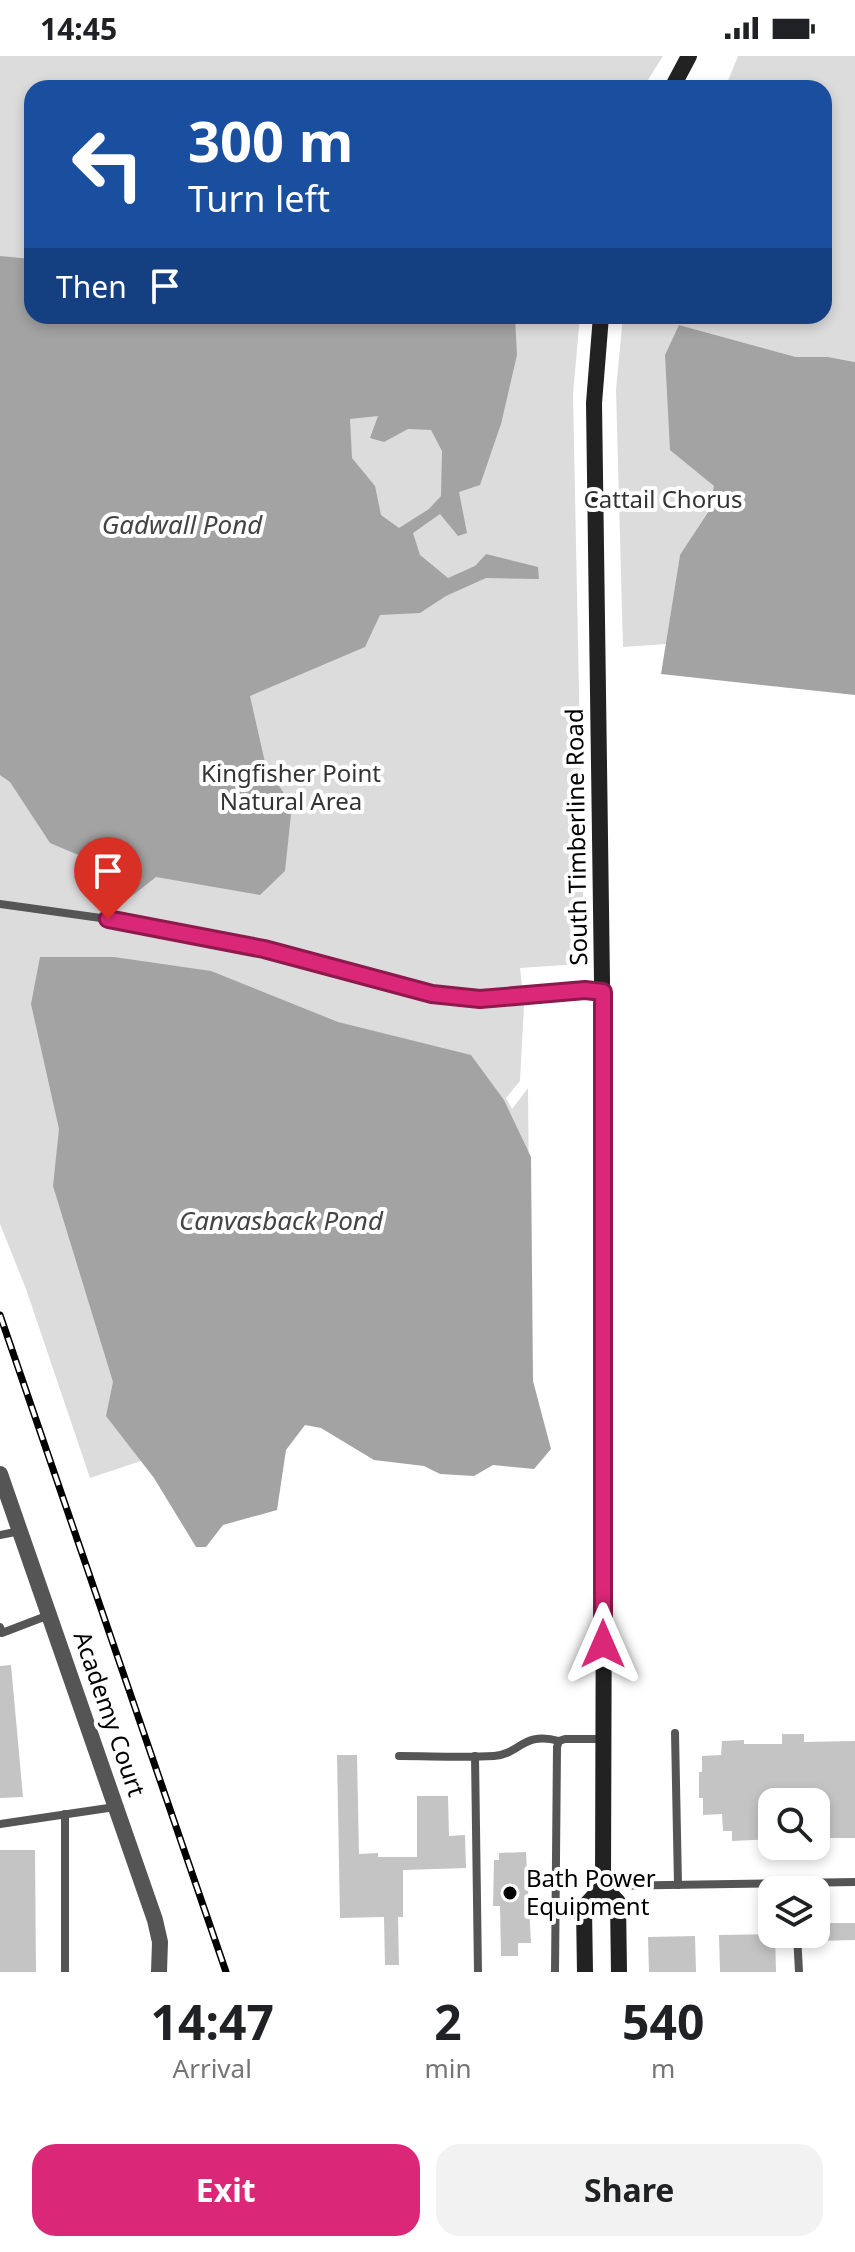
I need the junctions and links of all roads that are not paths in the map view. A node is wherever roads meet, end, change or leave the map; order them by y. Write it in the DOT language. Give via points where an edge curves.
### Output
graph roads {
  1 [pos="689,56"];
  2 [pos="676,80"];
  3 [pos="600,324"];
  4 [pos="0,904"];
  5 [pos="603,992"];
  6 [pos="0,1474"];
  7 [pos="20,1531"];
  8 [pos="0,1535"];
  9 [pos="49,1615"];
  10 [pos="0,1627"];
  11 [pos="675,1733"];
  12 [pos="603,1739"];
  13 [pos="559,1741"];
  14 [pos="399,1756"];
  15 [pos="475,1756"];
  16 [pos="115,1807"];
  17 [pos="65,1814"];
  18 [pos="0,1824"];
  19 [pos="855,1882"];
  20 [pos="830,1884"];
  21 [pos="678,1885"];
  22 [pos="603,1886"];
  23 [pos="758,1886"];
  24 [pos="798,1948"];
  25 [pos="65,1972"];
  26 [pos="159,1972"];
  27 [pos="478,1972"];
  28 [pos="555,1972"];
  29 [pos="585,1972"];
  30 [pos="619,1972"];
  31 [pos="799,1972"];
  1 -- 2 [label="main road"];
  3 -- 5 [label="main road, South Timberline Road" via="594,403"];
  4 -- 5 [label="lane" via="264,949 432,994 480,999"];
  5 -- 12 [label="main road, South Timberline Road"];
  6 -- 7 [label="street, Academy Court"];
  7 -- 8 [label="lane"];
  7 -- 9 [label="street, Academy Court"];
  9 -- 10 [label="lane" via="2,1633"];
  9 -- 16 [label="street, Academy Court"];
  11 -- 21 [label="lane"];
  12 -- 13 [label="lane"];
  12 -- 22 [label="main road, South Timberline Road"];
  13 -- 15 [label="lane" via="527,1740 499,1756"];
  13 -- 28 [label="lane"];
  14 -- 15 [label="lane"];
  15 -- 27 [label="lane"];
  16 -- 17 [label="lane"];
  16 -- 26 [label="street, Academy Court" via="155,1920"];
  17 -- 18 [label="lane"];
  17 -- 25 [label="lane"];
  19 -- 20 [label="lane"];
  21 -- 22 [label="lane"];
  21 -- 23 [label="lane"];
  22 -- 29 [label="main road, South Timberline Road" via="584,1907"];
  22 -- 30 [label="main road, South Timberline Road" via="618,1902"];
  24 -- 31 [label="lane"];
}
